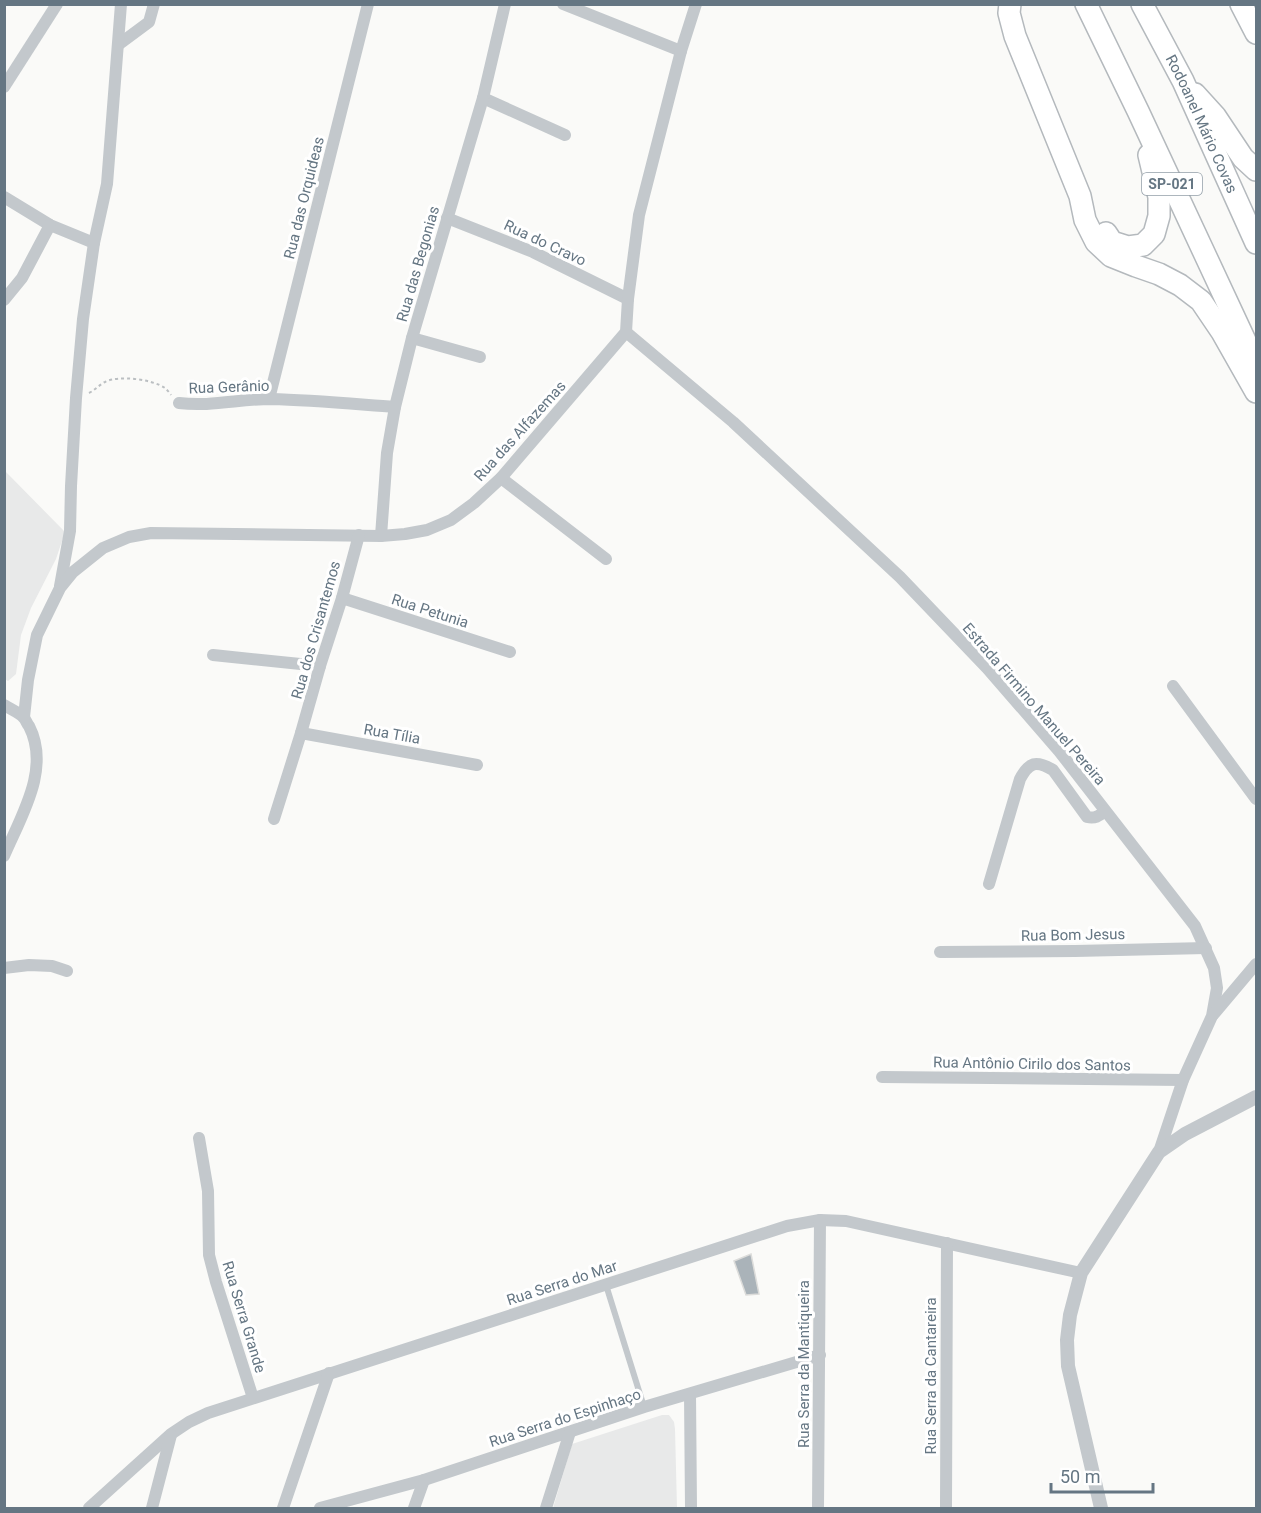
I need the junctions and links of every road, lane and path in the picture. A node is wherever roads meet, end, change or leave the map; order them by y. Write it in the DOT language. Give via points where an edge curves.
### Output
graph roads {
  1 [pos="57,4"];
  2 [pos="121,4"];
  3 [pos="154,4"];
  4 [pos="368,4"];
  5 [pos="505,4"];
  6 [pos="563,4"];
  7 [pos="696,4"];
  8 [pos="1010,4"];
  9 [pos="1086,4"];
  10 [pos="1142,4"];
  11 [pos="1241,4"];
  12 [pos="1257,33"];
  13 [pos="118,45"];
  14 [pos="681,51"];
  15 [pos="1183,81"];
  16 [pos="4,87"];
  17 [pos="483,98"];
  18 [pos="1138,111"];
  19 [pos="564,135"];
  20 [pos="1257,170"];
  21 [pos="1080,196"];
  22 [pos="4,197"];
  23 [pos="447,218"];
  24 [pos="50,225"];
  25 [pos="94,243"];
  26 [pos="1257,243"];
  27 [pos="628,298"];
  28 [pos="4,300"];
  29 [pos="626,332"];
  30 [pos="412,338"];
  31 [pos="480,357"];
  32 [pos="1257,364"];
  33 [pos="1257,392"];
  34 [pos="76,398"];
  35 [pos="269,399"];
  36 [pos="179,403"];
  37 [pos="395,406"];
  38 [pos="501,478"];
  39 [pos="359,535"];
  40 [pos="381,536"];
  41 [pos="606,559"];
  42 [pos="60,588"];
  43 [pos="342,598"];
  44 [pos="510,652"];
  45 [pos="213,655"];
  46 [pos="320,666"];
  47 [pos="1173,686"];
  48 [pos="4,705"];
  49 [pos="24,717"];
  50 [pos="302,733"];
  51 [pos="477,765"];
  52 [pos="1257,799"];
  53 [pos="1105,811"];
  54 [pos="274,819"];
  55 [pos="4,856"];
  56 [pos="988,884"];
  57 [pos="1206,948"];
  58 [pos="940,952"];
  59 [pos="1257,964"];
  60 [pos="4,968"];
  61 [pos="67,971"];
  62 [pos="1212,1016"];
  63 [pos="882,1077"];
  64 [pos="1182,1080"];
  65 [pos="1257,1097"];
  66 [pos="199,1138"];
  67 [pos="1159,1152"];
  68 [pos="820,1220"];
  69 [pos="947,1243"];
  70 [pos="1081,1273"];
  71 [pos="606,1285"];
  72 [pos="820,1355"];
  73 [pos="329,1373"];
  74 [pos="690,1394"];
  75 [pos="253,1398"];
  76 [pos="644,1407"];
  77 [pos="570,1432"];
  78 [pos="171,1434"];
  79 [pos="424,1480"];
  80 [pos="88,1509"];
  81 [pos="152,1509"];
  82 [pos="283,1509"];
  83 [pos="320,1509"];
  84 [pos="414,1509"];
  85 [pos="546,1509"];
  86 [pos="691,1509"];
  87 [pos="818,1509"];
  88 [pos="946,1509"];
  89 [pos="1101,1509"];
  1 -- 16 [label="street"];
  2 -- 13 [label="street"];
  3 -- 13 [label="street" via="149,22"];
  4 -- 35 [label="street, Rua das Orquideas"];
  5 -- 17 [label="street, Rua das Begonias"];
  6 -- 14 [label="street"];
  7 -- 14 [label="street"];
  8 -- 21 [label="highway" via="1015,36"];
  9 -- 18 [label="highway, SP-021"];
  10 -- 15 [label="highway, Rodoanel Mário Covas / SP-021"];
  11 -- 12 [label="highway"];
  13 -- 25 [label="street" via="107,184"];
  14 -- 27 [label="street" via="639,215"];
  15 -- 20 [label="highway" via="1215,116 1243,158"];
  15 -- 26 [label="highway, Rodoanel Mário Covas / SP-021"];
  17 -- 19 [label="street"];
  17 -- 23 [label="street, Rua das Begonias"];
  18 -- 21 [label="highway" via="1159,197 1154,234 1143,245 1128,247 1112,242"];
  18 -- 32 [label="highway, SP-021"];
  21 -- 33 [label="highway" via="1085,220 1096,242 1111,256 1159,274 1201,301"];
  22 -- 24 [label="street"];
  23 -- 27 [label="street, Rua do Cravo" via="533,252"];
  23 -- 30 [label="street, Rua das Begonias"];
  24 -- 25 [label="street"];
  24 -- 28 [label="street" via="22,278"];
  25 -- 34 [label="street"];
  27 -- 29 [label="street"];
  29 -- 38 [label="street, Rua das Alfazemas"];
  29 -- 53 [label="street, Estrada Firmino Manuel Pereira" via="734,422 900,577 1059,750"];
  30 -- 31 [label="street"];
  30 -- 37 [label="street, Rua das Begonias"];
  34 -- 36 [label="path, Rua Gerânio" via="120,378 158,385"];
  34 -- 42 [label="street" via="70,531"];
  35 -- 36 [label="street, Rua Gerânio"];
  35 -- 37 [label="street, Rua Gerânio"];
  37 -- 40 [label="street, Rua das Begonias"];
  38 -- 40 [label="street, Rua das Alfazemas" via="451,520 427,531"];
  38 -- 41 [label="street"];
  39 -- 40 [label="street, Rua das Alfazemas"];
  39 -- 42 [label="street, Rua das Alfazemas" via="151,532 103,548"];
  39 -- 43 [label="street, Rua dos Crisantemos"];
  42 -- 49 [label="street, Rua das Alfazemas" via="37,635"];
  43 -- 44 [label="street, Rua Petunia"];
  43 -- 46 [label="street, Rua dos Crisantemos"];
  45 -- 46 [label="street"];
  46 -- 50 [label="street, Rua dos Crisantemos"];
  47 -- 52 [label="street"];
  48 -- 49 [label="street"];
  49 -- 55 [label="street" via="34,737 37,767"];
  50 -- 51 [label="street, Rua Tília"];
  50 -- 54 [label="street, Rua dos Crisantemos"];
  53 -- 56 [label="street" via="1098,817 1087,817 1053,770 1031,764 1020,779"];
  53 -- 57 [label="street, Estrada Firmino Manuel Pereira" via="1195,926"];
  57 -- 58 [label="street, Rua Bom Jesus"];
  57 -- 62 [label="street, Estrada Firmino Manuel Pereira" via="1217,988"];
  59 -- 62 [label="street"];
  60 -- 61 [label="street" via="52,966"];
  62 -- 64 [label="street, Estrada Firmino Manuel Pereira"];
  63 -- 64 [label="street, Rua Antônio Cirilo dos Santos"];
  64 -- 67 [label="street, Estrada Firmino Manuel Pereira"];
  65 -- 67 [label="street"];
  66 -- 75 [label="street, Rua Serra Grande" via="208,1191 209,1255"];
  67 -- 70 [label="street"];
  68 -- 69 [label="street, Rua Serra do Mar" via="846,1221"];
  68 -- 71 [label="street, Rua Serra do Mar" via="788,1226"];
  68 -- 72 [label="street, Rua Serra da Mantiqueira"];
  69 -- 70 [label="street, Rua Serra do Mar"];
  69 -- 88 [label="street, Rua Serra da Cantareira"];
  70 -- 89 [label="street" via="1070,1315 1068,1366"];
  71 -- 73 [label="street, Rua Serra do Mar"];
  71 -- 76 [label="lane"];
  72 -- 74 [label="street, Rua Serra do Espinhaço"];
  72 -- 87 [label="street, Rua Serra da Mantiqueira"];
  73 -- 75 [label="street, Rua Serra do Mar"];
  73 -- 82 [label="street"];
  74 -- 76 [label="street, Rua Serra do Espinhaço"];
  74 -- 86 [label="street"];
  75 -- 78 [label="street, Rua Serra do Mar" via="208,1413"];
  76 -- 77 [label="street, Rua Serra do Espinhaço"];
  77 -- 79 [label="street, Rua Serra do Espinhaço"];
  77 -- 85 [label="street"];
  78 -- 80 [label="street, Rua Serra do Mar"];
  78 -- 81 [label="street"];
  79 -- 83 [label="street, Rua Serra do Espinhaço"];
  79 -- 84 [label="street"];
}
